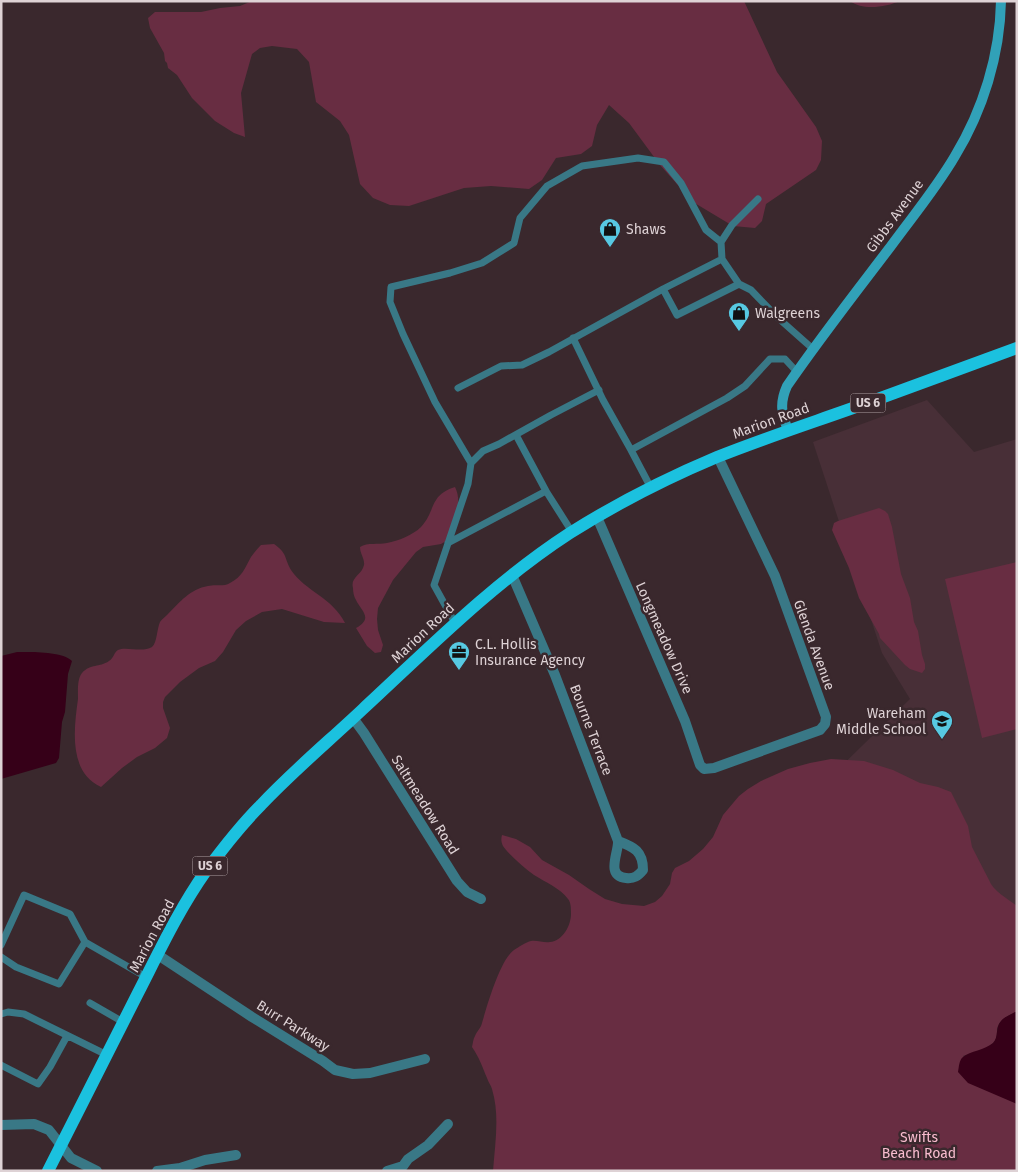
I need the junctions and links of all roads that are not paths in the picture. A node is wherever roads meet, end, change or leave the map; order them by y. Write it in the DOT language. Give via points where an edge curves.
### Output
graph roads {
  1 [pos="1001,1"];
  2 [pos="758,199"];
  3 [pos="721,242"];
  4 [pos="722,259"];
  5 [pos="739,284"];
  6 [pos="663,289"];
  7 [pos="573,338"];
  8 [pos="1017,348"];
  9 [pos="813,349"];
  10 [pos="797,372"];
  11 [pos="458,388"];
  12 [pos="599,390"];
  13 [pos="788,431"];
  14 [pos="516,434"];
  15 [pos="632,450"];
  16 [pos="718,457"];
  17 [pos="471,464"];
  18 [pos="651,488"];
  19 [pos="546,491"];
  20 [pos="597,517"];
  21 [pos="572,532"];
  22 [pos="448,543"];
  23 [pos="512,575"];
  24 [pos="455,622"];
  25 [pos="354,718"];
  26 [pos="704,769"];
  27 [pos="618,841"];
  28 [pos="481,899"];
  29 [pos="85,942"];
  30 [pos="1,945"];
  31 [pos="158,955"];
  32 [pos="1,957"];
  33 [pos="146,977"];
  34 [pos="90,1003"];
  35 [pos="1,1014"];
  36 [pos="123,1022"];
  37 [pos="67,1036"];
  38 [pos="107,1055"];
  39 [pos="426,1059"];
  40 [pos="1,1064"];
  41 [pos="448,1124"];
  42 [pos="1,1125"];
  43 [pos="61,1145"];
  44 [pos="236,1155"];
  45 [pos="392,1169"];
  46 [pos="48,1171"];
  47 [pos="97,1171"];
  48 [pos="157,1171"];
  1 -- 9 [label="main road, Gibbs Avenue" via="993,64 981,102 960,147"];
  2 -- 3 [label="lane" via="732,225"];
  3 -- 4 [label="lane"];
  3 -- 17 [label="lane" via="706,230 681,183 664,162 638,158 582,166 546,186 520,218 514,244 482,263 391,287 390,302 403,334 435,402"];
  4 -- 5 [label="lane"];
  4 -- 6 [label="lane"];
  5 -- 6 [label="lane" via="677,315"];
  5 -- 9 [label="lane" via="751,290"];
  6 -- 7 [label="lane"];
  7 -- 11 [label="lane" via="522,365 501,366"];
  7 -- 12 [label="lane"];
  8 -- 13 [label="main road, Marion Road / US 6"];
  9 -- 10 [label="main road, Gibbs Avenue"];
  10 -- 13 [label="main road, Gibbs Avenue" via="787,386 782,403"];
  10 -- 15 [label="lane" via="785,359 770,359 745,386 727,398"];
  12 -- 14 [label="lane"];
  12 -- 15 [label="lane"];
  13 -- 16 [label="main road, Marion Road / US 6"];
  14 -- 17 [label="lane" via="483,451"];
  14 -- 19 [label="lane"];
  15 -- 18 [label="lane"];
  16 -- 18 [label="main road, Marion Road / US 6"];
  16 -- 26 [label="street, Glenda Avenue" via="775,576 826,717 820,730"];
  17 -- 22 [label="lane" via="468,484"];
  18 -- 20 [label="main road, Marion Road / US 6"];
  19 -- 21 [label="lane"];
  19 -- 22 [label="lane"];
  20 -- 21 [label="main road, Marion Road / US 6"];
  20 -- 26 [label="street, Longmeadow Drive"];
  21 -- 23 [label="main road, Marion Road / US 6"];
  22 -- 24 [label="lane" via="434,585"];
  23 -- 24 [label="main road, Marion Road / US 6"];
  23 -- 27 [label="street, Bourne Terrace" via="555,675"];
  24 -- 25 [label="main road, Marion Road / US 6"];
  25 -- 28 [label="street, Saltmeadow Road" via="456,881"];
  25 -- 31 [label="main road, Marion Road / US 6" via="260,805 231,839 205,873"];
  29 -- 30 [label="lane" via="70,914 24,896"];
  29 -- 32 [label="lane" via="59,984 16,967"];
  29 -- 33 [label="lane"];
  31 -- 33 [label="main road, Marion Road / US 6"];
  31 -- 39 [label="street, Burr Parkway" via="335,1070 352,1074 370,1073"];
  33 -- 36 [label="main road, Marion Road / US 6"];
  34 -- 36 [label="lane"];
  35 -- 37 [label="lane" via="24,1014"];
  36 -- 38 [label="main road, Marion Road / US 6"];
  37 -- 38 [label="lane"];
  37 -- 40 [label="lane" via="38,1084"];
  38 -- 43 [label="main road, Marion Road / US 6"];
  41 -- 45 [label="street" via="403,1166"];
  42 -- 43 [label="street" via="34,1124 48,1130"];
  43 -- 46 [label="main road, Marion Road / US 6"];
  43 -- 47 [label="street" via="71,1158"];
  44 -- 48 [label="street"];
}
